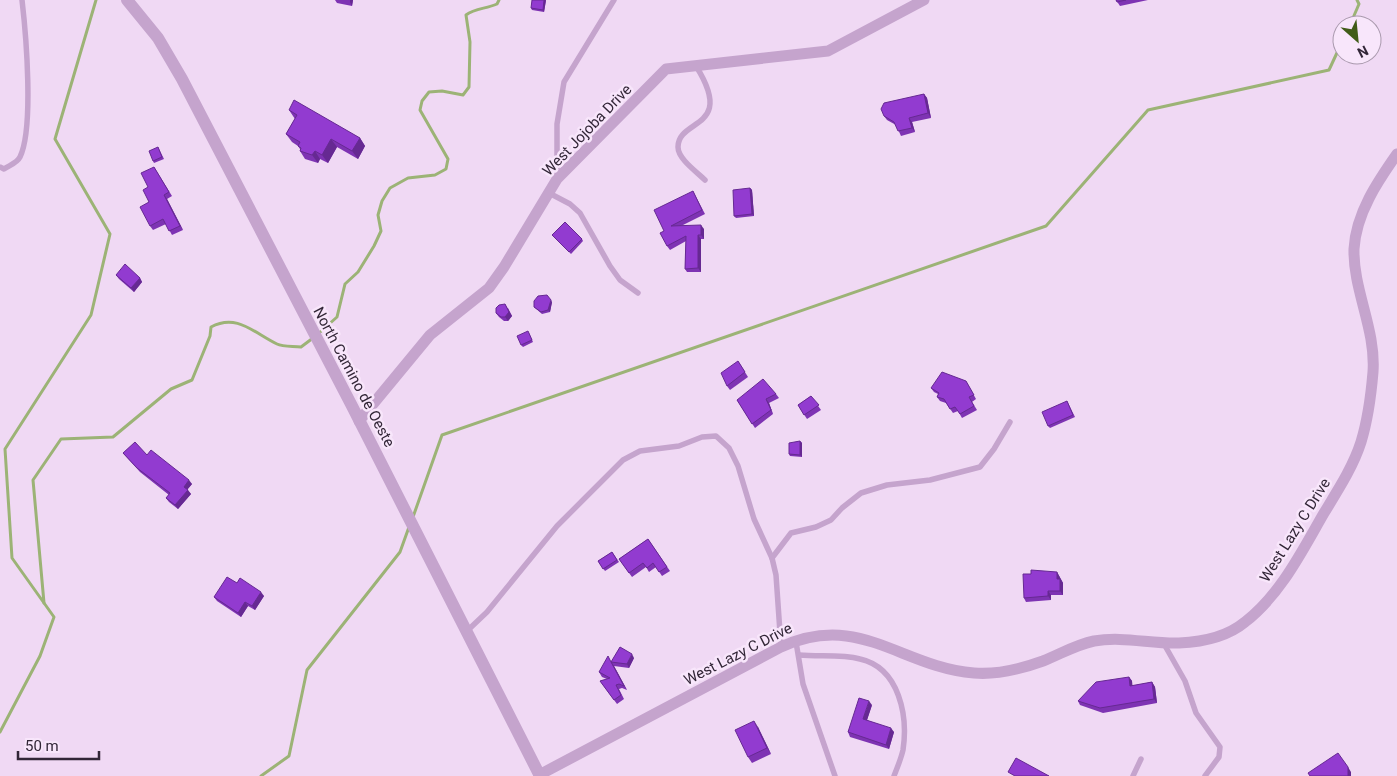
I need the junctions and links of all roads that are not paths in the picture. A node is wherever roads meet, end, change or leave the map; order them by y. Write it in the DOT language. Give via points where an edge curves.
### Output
graph roads {
  1 [pos="22,0"];
  2 [pos="127,0"];
  3 [pos="614,0"];
  4 [pos="924,0"];
  5 [pos="696,66"];
  6 [pos="1397,154"];
  7 [pos="0,167"];
  8 [pos="557,179"];
  9 [pos="705,180"];
  10 [pos="548,193"];
  11 [pos="638,293"];
  12 [pos="359,421"];
  13 [pos="1010,422"];
  14 [pos="772,558"];
  15 [pos="467,632"];
  16 [pos="796,640"];
  17 [pos="1164,644"];
  18 [pos="781,646"];
  19 [pos="799,655"];
  20 [pos="1141,759"];
  21 [pos="539,775"];
  22 [pos="835,776"];
  23 [pos="894,776"];
  24 [pos="1133,776"];
  25 [pos="1205,776"];
  1 -- 7 [label="lane" via="26,32 27,112 23,149 19,160"];
  2 -- 12 [label="street, North Camino de Oeste" via="158,38 182,79"];
  3 -- 8 [label="lane" via="564,82 557,124"];
  4 -- 5 [label="street, West Jojoba Drive" via="828,52"];
  5 -- 8 [label="street, West Jojoba Drive" via="666,69"];
  5 -- 9 [label="lane" via="710,92 710,103 706,115 682,137 678,148 682,157"];
  6 -- 17 [label="street, West Lazy C Drive" via="1377,182 1362,213 1354,248 1372,338 1373,370 1369,410 1350,470 1295,564 1268,601 1244,624 1226,634 1195,642"];
  8 -- 10 [label="street, West Jojoba Drive"];
  10 -- 11 [label="lane" via="580,213 620,280"];
  10 -- 12 [label="street, West Jojoba Drive" via="489,288 430,335"];
  12 -- 15 [label="street, North Camino de Oeste"];
  13 -- 14 [label="lane" via="980,467 861,493 832,520 792,533"];
  14 -- 15 [label="lane" via="754,519 738,466 729,448 716,436 702,437 679,446 640,451 623,460 557,526"];
  14 -- 18 [label="lane"];
  15 -- 21 [label="street, North Camino de Oeste"];
  16 -- 17 [label="street, West Lazy C Drive" via="816,634 871,640 936,666 991,674 1044,660 1069,648 1095,641 1126,639"];
  16 -- 18 [label="street, West Lazy C Drive"];
  16 -- 19 [label="lane"];
  17 -- 25 [label="lane" via="1185,681 1196,713 1218,741 1219,757"];
  18 -- 21 [label="street, West Lazy C Drive"];
  19 -- 22 [label="lane" via="803,684"];
  19 -- 23 [label="lane" via="861,659 884,672 897,690 902,704 903,751"];
  20 -- 24 [label="lane"];
}
